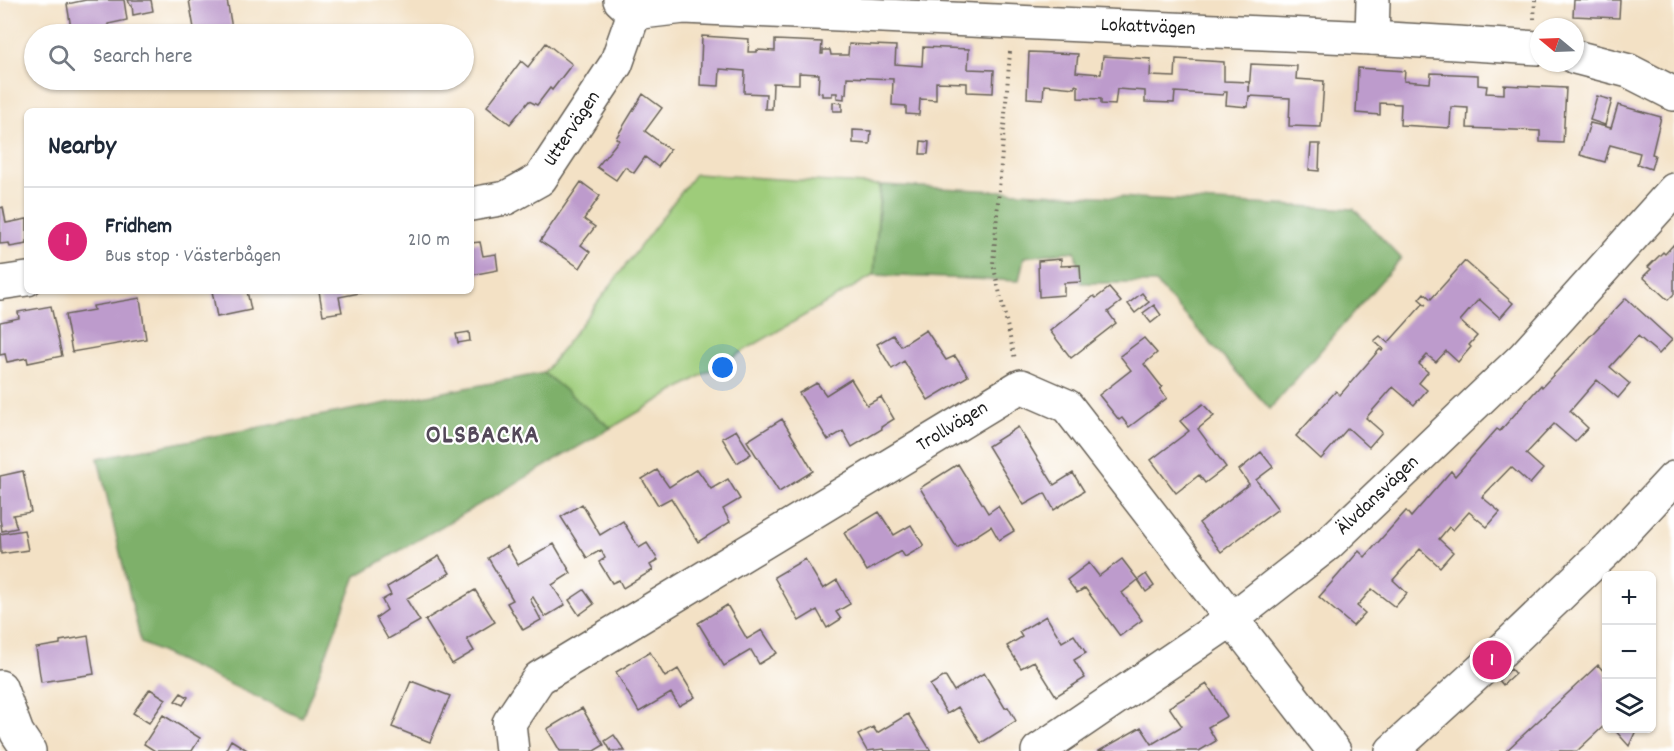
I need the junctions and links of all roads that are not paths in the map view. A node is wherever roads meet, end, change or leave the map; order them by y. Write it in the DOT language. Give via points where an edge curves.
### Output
graph roads {
  1 [pos="1373,0"];
  2 [pos="627,7"];
  3 [pos="1096,12"];
  4 [pos="1372,38"];
  5 [pos="1530,47"];
  6 [pos="1584,59"];
  7 [pos="1674,94"];
  8 [pos="1674,190"];
  9 [pos="474,203"];
  10 [pos="24,279"];
  11 [pos="0,283"];
  12 [pos="1674,478"];
  13 [pos="1232,619"];
  14 [pos="0,687"];
  15 [pos="29,751"];
  16 [pos="513,751"];
  17 [pos="1038,751"];
  18 [pos="1334,751"];
  19 [pos="1392,751"];
  1 -- 4 [label="street"];
  2 -- 3 [label="street, Lokattvägen" via="1012,21"];
  2 -- 9 [label="street, Uttervägen" via="616,64 540,179 506,198"];
  3 -- 4 [label="street, Lokattvägen"];
  4 -- 5 [label="street, Lokattvägen"];
  6 -- 7 [label="street" via="1629,71"];
  8 -- 13 [label="street, Älvdansvägen" via="1523,358 1328,544"];
  10 -- 11 [label="street"];
  12 -- 19 [label="street" via="1609,548"];
  13 -- 16 [label="street, Trollvägen" via="1067,406 1021,386 539,678 509,723"];
  13 -- 17 [label="street, Älvdansvägen"];
  13 -- 18 [label="street"];
  14 -- 15 [label="street" via="17,733"];
}
